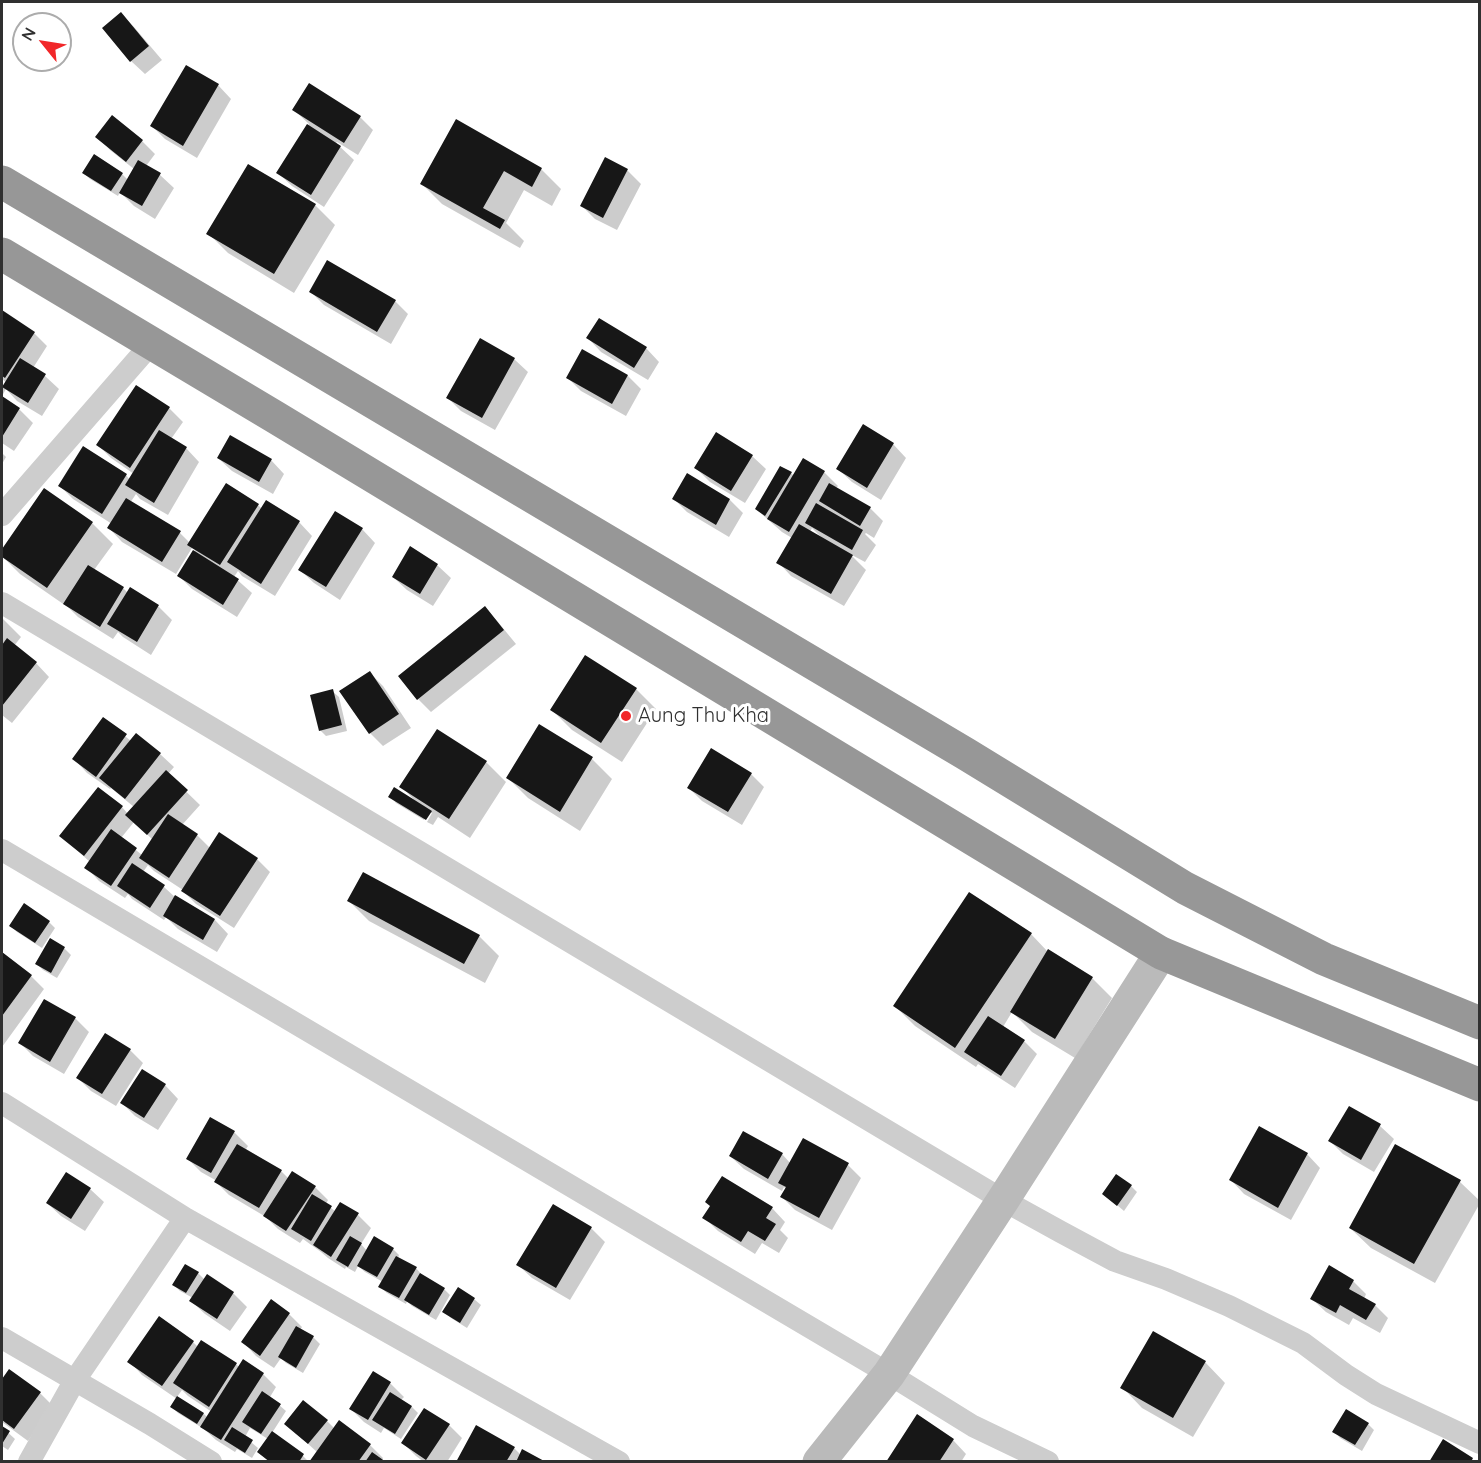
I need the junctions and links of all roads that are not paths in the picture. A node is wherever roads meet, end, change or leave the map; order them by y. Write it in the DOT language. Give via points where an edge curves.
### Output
graph roads {
  1 [pos="2,182"];
  2 [pos="2,254"];
  3 [pos="151,344"];
  4 [pos="2,514"];
  5 [pos="2,603"];
  6 [pos="2,849"];
  7 [pos="1161,953"];
  8 [pos="1479,1023"];
  9 [pos="1479,1085"];
  10 [pos="2,1103"];
  11 [pos="1003,1200"];
  12 [pos="185,1218"];
  13 [pos="2,1338"];
  14 [pos="889,1374"];
  15 [pos="75,1380"];
  16 [pos="1479,1443"];
  17 [pos="29,1461"];
  18 [pos="211,1461"];
  19 [pos="619,1461"];
  20 [pos="819,1461"];
  21 [pos="1048,1461"];
  1 -- 8 [label="highway" via="1185,888 1324,959"];
  2 -- 3 [label="highway"];
  3 -- 4 [label="street"];
  3 -- 7 [label="highway"];
  5 -- 11 [label="street"];
  6 -- 14 [label="street"];
  7 -- 9 [label="highway"];
  7 -- 11 [label="street"];
  10 -- 12 [label="street"];
  11 -- 14 [label="street"];
  11 -- 16 [label="street" via="1115,1261 1229,1305 1303,1343 1376,1394"];
  12 -- 15 [label="street"];
  12 -- 19 [label="street"];
  13 -- 15 [label="street"];
  14 -- 20 [label="street"];
  14 -- 21 [label="street" via="974,1426"];
  15 -- 17 [label="street"];
  15 -- 18 [label="street"];
}
